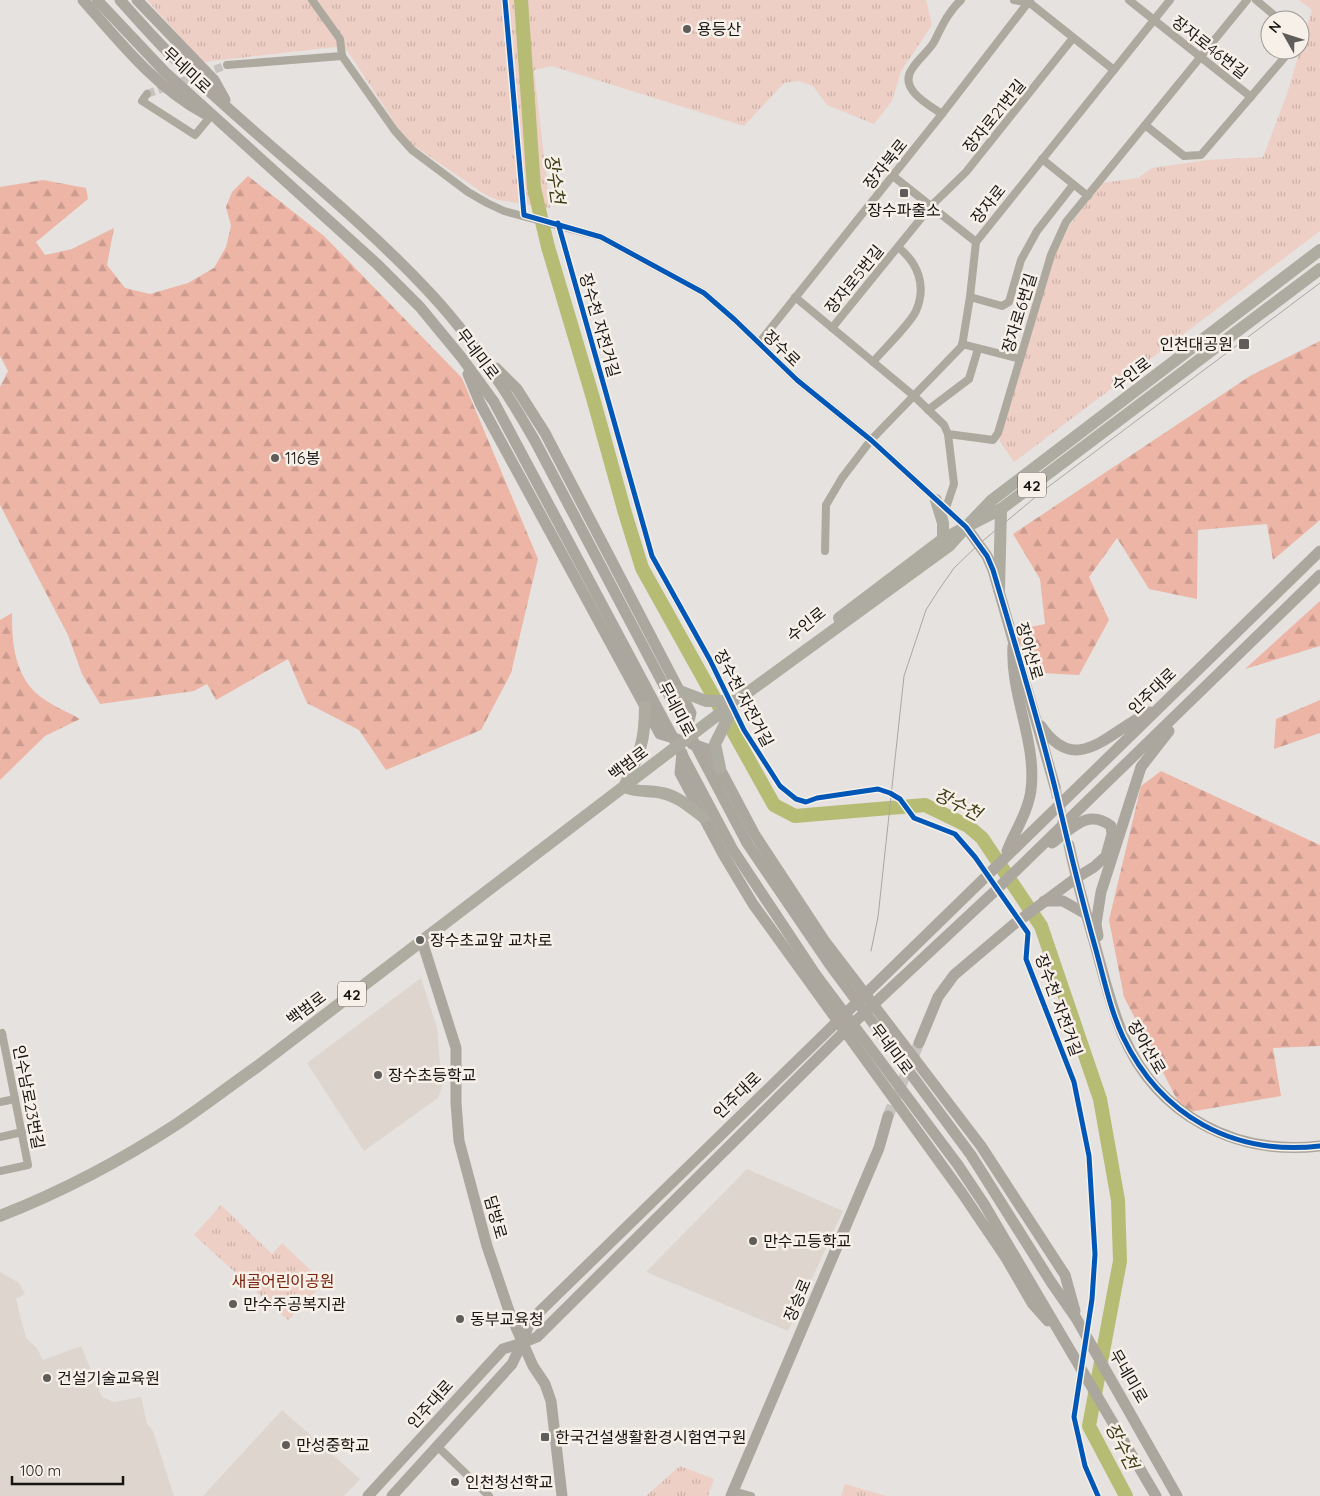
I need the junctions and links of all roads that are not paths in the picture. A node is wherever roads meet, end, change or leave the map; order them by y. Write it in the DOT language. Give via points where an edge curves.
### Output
graph roads {
  1 [pos="82,0"];
  2 [pos="97,0"];
  3 [pos="120,0"];
  4 [pos="136,0"];
  5 [pos="312,0"];
  6 [pos="961,0"];
  7 [pos="1014,0"];
  8 [pos="1129,0"];
  9 [pos="1170,0"];
  10 [pos="1247,0"];
  11 [pos="1256,0"];
  12 [pos="1030,2"];
  13 [pos="1268,10"];
  14 [pos="1154,20"];
  15 [pos="1073,38"];
  16 [pos="342,56"];
  17 [pos="1200,57"];
  18 [pos="1282,60"];
  19 [pos="227,65"];
  20 [pos="1114,70"];
  21 [pos="147,94"];
  22 [pos="1250,97"];
  23 [pos="231,110"];
  24 [pos="942,114"];
  25 [pos="210,117"];
  26 [pos="222,123"];
  27 [pos="1145,126"];
  28 [pos="1042,159"];
  29 [pos="892,176"];
  30 [pos="1073,185"];
  31 [pos="1088,196"];
  32 [pos="931,206"];
  33 [pos="976,242"];
  34 [pos="898,247"];
  35 [pos="1320,250"];
  36 [pos="1320,269"];
  37 [pos="795,297"];
  38 [pos="970,297"];
  39 [pos="832,328"];
  40 [pos="758,343"];
  41 [pos="962,344"];
  42 [pos="476,347"];
  43 [pos="978,349"];
  44 [pos="462,358"];
  45 [pos="1020,360"];
  46 [pos="873,362"];
  47 [pos="914,396"];
  48 [pos="928,410"];
  49 [pos="948,434"];
  50 [pos="871,440"];
  51 [pos="941,504"];
  52 [pos="1001,509"];
  53 [pos="966,527"];
  54 [pos="943,539"];
  55 [pos="1320,550"];
  56 [pos="826,551"];
  57 [pos="1320,575"];
  58 [pos="999,590"];
  59 [pos="1013,637"];
  60 [pos="1216,676"];
  61 [pos="685,694"];
  62 [pos="740,699"];
  63 [pos="644,706"];
  64 [pos="1156,710"];
  65 [pos="1036,719"];
  66 [pos="684,741"];
  67 [pos="720,768"];
  68 [pos="624,787"];
  69 [pos="1055,787"];
  70 [pos="703,817"];
  71 [pos="1068,845"];
  72 [pos="1006,855"];
  73 [pos="1017,869"];
  74 [pos="1076,878"];
  75 [pos="1042,904"];
  76 [pos="1086,914"];
  77 [pos="422,941"];
  78 [pos="1101,968"];
  79 [pos="865,993"];
  80 [pos="874,1004"];
  81 [pos="837,1020"];
  82 [pos="846,1030"];
  83 [pos="1,1033"];
  84 [pos="919,1043"];
  85 [pos="9,1066"];
  86 [pos="0,1068"];
  87 [pos="15,1099"];
  88 [pos="0,1102"];
  89 [pos="888,1116"];
  90 [pos="22,1132"];
  91 [pos="0,1136"];
  92 [pos="1320,1146"];
  93 [pos="0,1171"];
  94 [pos="0,1216"];
  95 [pos="1076,1318"];
  96 [pos="522,1343"];
  97 [pos="1068,1344"];
  98 [pos="437,1446"];
  99 [pos="732,1494"];
  100 [pos="368,1496"];
  101 [pos="392,1496"];
  102 [pos="489,1496"];
  103 [pos="562,1496"];
  104 [pos="751,1496"];
  105 [pos="1156,1496"];
  106 [pos="1177,1496"];
  1 -- 25 [label="main road" via="181,101"];
  2 -- 26 [label="main road, 무네미로" via="165,72"];
  3 -- 23 [label="main road, 무네미로" via="176,60"];
  4 -- 23 [label="main road" via="214,80"];
  5 -- 16 [label="street, 장수로" via="340,39"];
  6 -- 24 [label="street" via="942,21 933,43 910,71 908,82 912,92"];
  7 -- 12 [label="street"];
  8 -- 14 [label="street, 장자로46번길"];
  9 -- 14 [label="street, 장자로"];
  10 -- 17 [label="street, 장자로6번길"];
  11 -- 13 [label="street"];
  12 -- 15 [label="street"];
  12 -- 24 [label="street, 장자북로"];
  14 -- 17 [label="street, 장자로46번길"];
  14 -- 20 [label="street, 장자로"];
  15 -- 20 [label="street"];
  15 -- 32 [label="street, 장자로21번길" via="966,172"];
  16 -- 19 [label="street"];
  16 -- 40 [label="street, 장수로" via="412,150 468,192 504,211 601,237 704,293"];
  17 -- 22 [label="street, 장자로46번길"];
  17 -- 27 [label="street, 장자로6번길"];
  18 -- 22 [label="street"];
  20 -- 28 [label="street, 장자로"];
  21 -- 25 [label="street" via="142,101 195,135"];
  22 -- 27 [label="street" via="1201,155 1184,156"];
  23 -- 42 [label="main road, 무네미로" via="390,251"];
  24 -- 29 [label="street, 장자북로"];
  25 -- 26 [label="main road"];
  26 -- 44 [label="main road, 무네미로" via="377,264 420,307"];
  27 -- 31 [label="street, 장자로6번길"];
  28 -- 30 [label="street"];
  28 -- 33 [label="street, 장자로"];
  29 -- 32 [label="street"];
  29 -- 37 [label="street, 장자북로"];
  30 -- 31 [label="street"];
  30 -- 38 [label="street" via="1037,231 1021,260 1009,302 1002,306"];
  31 -- 45 [label="street, 장자로6번길" via="1066,222 1051,254"];
  32 -- 33 [label="street"];
  32 -- 34 [label="street, 장자로5번길"];
  33 -- 38 [label="street, 장자로"];
  34 -- 39 [label="street, 장자로5번길"];
  34 -- 46 [label="street, 장자로5번길" via="918,268 921,281 916,312"];
  35 -- 53 [label="main road, 수인로 / 42" via="992,500"];
  36 -- 52 [label="main road, 수인로 / 42"];
  37 -- 39 [label="street, 장자로5번길"];
  37 -- 40 [label="street, 장자북로"];
  38 -- 41 [label="street, 장자로"];
  39 -- 46 [label="street, 장자로5번길"];
  40 -- 50 [label="street, 장수로" via="822,402"];
  41 -- 43 [label="street"];
  41 -- 47 [label="street"];
  42 -- 61 [label="main road" via="517,389 545,432"];
  42 -- 95 [label="main road, 무네미로" via="535,441 747,843 813,941 971,1155"];
  43 -- 45 [label="street"];
  43 -- 48 [label="street" via="969,379"];
  44 -- 63 [label="main road" via="480,403"];
  44 -- 97 [label="main road, 무네미로" via="494,402 521,449 733,850 810,967 958,1165"];
  45 -- 49 [label="street, 장자로6번길" via="993,440"];
  46 -- 47 [label="street, 장자로5번길"];
  47 -- 48 [label="street"];
  47 -- 50 [label="street"];
  48 -- 49 [label="street"];
  49 -- 51 [label="street" via="954,484"];
  50 -- 51 [label="street, 장수로"];
  50 -- 56 [label="street" via="826,504"];
  51 -- 53 [label="street, 장수로"];
  51 -- 54 [label="main road"];
  52 -- 53 [label="main road, 수인로 / 42"];
  52 -- 58 [label="main road"];
  53 -- 54 [label="main road, 수인로 / 42"];
  53 -- 58 [label="main road, 장아산로" via="987,556"];
  53 -- 62 [label="main road, 수인로 / 42" via="950,546"];
  54 -- 62 [label="main road, 수인로 / 42"];
  55 -- 64 [label="main road, 인주대로"];
  57 -- 60 [label="main road, 인주대로"];
  58 -- 59 [label="main road, 장아산로"];
  59 -- 65 [label="main road, 장아산로"];
  59 -- 72 [label="main road" via="1012,666 1032,768 1026,808"];
  60 -- 73 [label="main road, 인주대로"];
  60 -- 78 [label="main road" via="1141,767 1101,892 1096,924"];
  61 -- 62 [label="main road" via="706,701"];
  61 -- 66 [label="main road" via="691,712"];
  62 -- 66 [label="main road, 수인로 / 42"];
  62 -- 67 [label="main road" via="715,744"];
  63 -- 66 [label="main road" via="660,734"];
  63 -- 68 [label="main road" via="642,747"];
  64 -- 65 [label="main road" via="1134,719 1091,748 1072,751 1056,745"];
  64 -- 72 [label="main road, 인주대로"];
  65 -- 69 [label="main road, 장아산로"];
  66 -- 67 [label="main road" via="710,750"];
  66 -- 68 [label="main road, 백범로 / 42"];
  66 -- 70 [label="main road" via="680,772"];
  67 -- 79 [label="main road" via="754,835 824,940"];
  68 -- 70 [label="main road" via="678,799"];
  68 -- 77 [label="main road, 백범로 / 42"];
  70 -- 81 [label="main road" via="754,904"];
  71 -- 74 [label="main road, 장아산로"];
  72 -- 79 [label="main road, 인주대로"];
  73 -- 74 [label="main road" via="1083,820 1102,819 1110,826 1112,834 1106,856"];
  73 -- 80 [label="main road, 인주대로"];
  74 -- 75 [label="main road"];
  74 -- 76 [label="main road, 장아산로"];
  75 -- 76 [label="main road" via="1063,901"];
  75 -- 84 [label="main road" via="1012,925 954,976 938,997"];
  76 -- 78 [label="main road, 장아산로"];
  77 -- 94 [label="main road, 백범로 / 42" via="177,1124 102,1168"];
  77 -- 96 [label="main road, 담방로" via="456,1048 459,1141 487,1246"];
  78 -- 92 [label="main road, 장아산로" via="1123,1037 1160,1091 1184,1113 1212,1131 1262,1147 1298,1149"];
  79 -- 80 [label="main road"];
  79 -- 81 [label="main road, 인주대로"];
  80 -- 82 [label="main road, 인주대로"];
  80 -- 95 [label="main road" via="981,1146 1065,1276"];
  81 -- 82 [label="main road"];
  81 -- 96 [label="main road, 인주대로" via="530,1321"];
  82 -- 96 [label="main road, 인주대로" via="537,1338"];
  82 -- 97 [label="main road" via="962,1193 1032,1303"];
  83 -- 85 [label="street, 인수남로23번길"];
  85 -- 86 [label="street"];
  85 -- 87 [label="street, 인수남로23번길"];
  87 -- 88 [label="street"];
  87 -- 90 [label="street, 인수남로23번길"];
  89 -- 99 [label="main road, 장승로" via="879,1148"];
  90 -- 91 [label="street"];
  90 -- 93 [label="street, 인수남로23번길" via="28,1165"];
  95 -- 106 [label="main road, 무네미로"];
  96 -- 98 [label="main road, 인주대로" via="512,1364"];
  96 -- 100 [label="main road, 인주대로" via="503,1349"];
  96 -- 103 [label="main road, 담방로" via="551,1401"];
  97 -- 105 [label="main road, 무네미로"];
  98 -- 101 [label="main road, 인주대로"];
  98 -- 102 [label="street"];
  99 -- 104 [label="street"];
}
